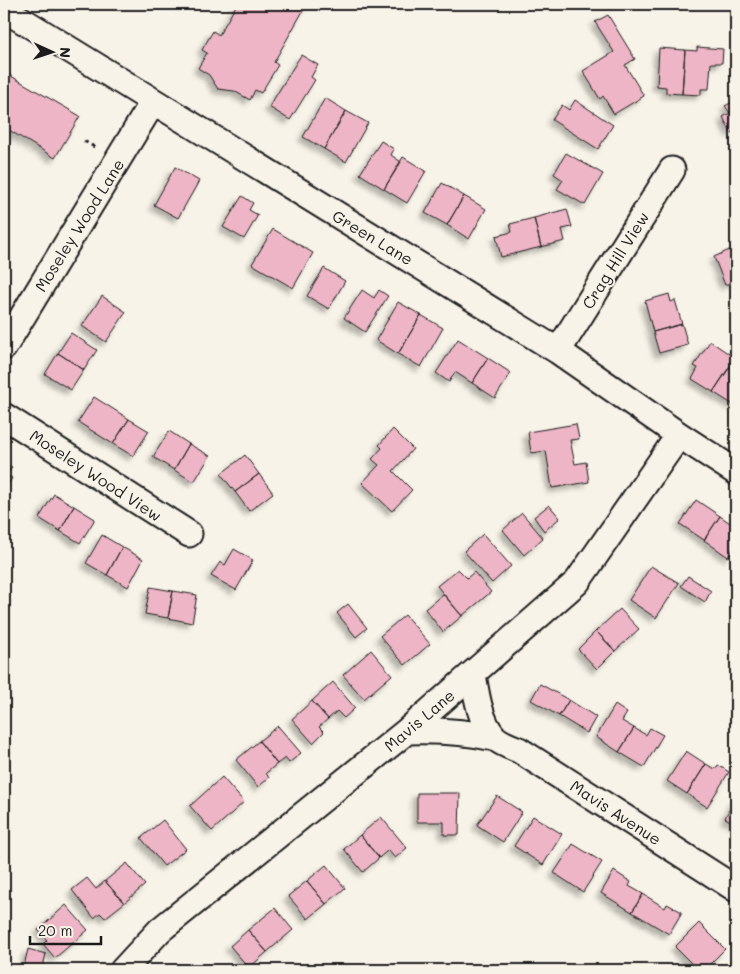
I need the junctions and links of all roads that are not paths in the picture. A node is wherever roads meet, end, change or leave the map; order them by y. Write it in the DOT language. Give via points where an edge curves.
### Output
graph roads {
  1 [pos="4,10"];
  2 [pos="153,102"];
  3 [pos="672,170"];
  4 [pos="4,347"];
  5 [pos="558,351"];
  6 [pos="4,416"];
  7 [pos="679,435"];
  8 [pos="736,472"];
  9 [pos="189,534"];
  10 [pos="473,674"];
  11 [pos="406,731"];
  12 [pos="494,738"];
  13 [pos="736,889"];
  14 [pos="123,970"];
  1 -- 2 [label="street, Green Lane"];
  2 -- 4 [label="street, Moseley Wood Lane"];
  2 -- 5 [label="street, Green Lane"];
  3 -- 5 [label="street, Crag Hill View"];
  5 -- 7 [label="street, Green Lane"];
  6 -- 9 [label="street, Moseley Wood View"];
  7 -- 8 [label="street, Green Lane"];
  7 -- 10 [label="street, Mavis Lane" via="578,582"];
  10 -- 11 [label="street, Mavis Lane"];
  10 -- 12 [label="street" via="478,704"];
  11 -- 12 [label="street, Mavis Avenue" via="460,731"];
  11 -- 14 [label="street, Mavis Lane" via="160,930"];
  12 -- 13 [label="street, Mavis Avenue" via="519,750"];
}
